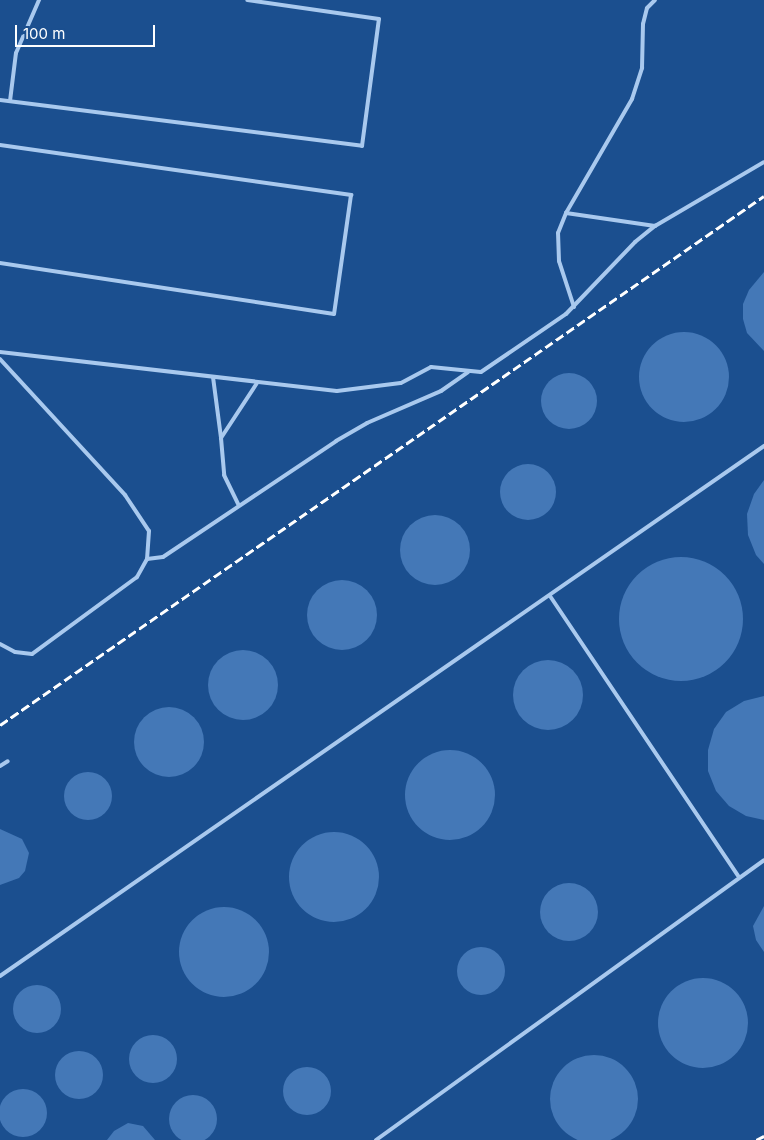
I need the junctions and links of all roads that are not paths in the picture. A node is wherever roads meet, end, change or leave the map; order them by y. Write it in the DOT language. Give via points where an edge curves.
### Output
graph roads {
  1 [pos="39,0"];
  2 [pos="247,0"];
  3 [pos="655,0"];
  4 [pos="0,100"];
  5 [pos="10,102"];
  6 [pos="0,144"];
  7 [pos="764,162"];
  8 [pos="566,213"];
  9 [pos="655,226"];
  10 [pos="0,263"];
  11 [pos="574,307"];
  12 [pos="0,352"];
  13 [pos="0,359"];
  14 [pos="468,372"];
  15 [pos="213,377"];
  16 [pos="257,383"];
  17 [pos="221,438"];
  18 [pos="764,446"];
  19 [pos="239,506"];
  20 [pos="148,559"];
  21 [pos="550,596"];
  22 [pos="0,644"];
  23 [pos="8,760"];
  24 [pos="0,766"];
  25 [pos="764,860"];
  26 [pos="738,876"];
  27 [pos="0,976"];
  28 [pos="376,1140"];
  1 -- 5 [label="lane" via="16,53"];
  2 -- 5 [label="lane" via="379,19 362,146"];
  3 -- 8 [label="lane" via="647,8 643,24 642,68 632,99"];
  4 -- 5 [label="lane"];
  6 -- 10 [label="lane" via="351,195 334,314"];
  7 -- 9 [label="lane"];
  8 -- 9 [label="lane"];
  8 -- 11 [label="lane" via="557,247"];
  9 -- 11 [label="lane" via="635,242"];
  11 -- 14 [label="lane" via="490,368"];
  12 -- 15 [label="lane"];
  13 -- 20 [label="lane" via="125,495 149,531"];
  14 -- 16 [label="lane" via="431,366 401,383 337,391"];
  14 -- 19 [label="lane" via="441,391 336,441"];
  15 -- 16 [label="lane"];
  15 -- 17 [label="lane"];
  16 -- 17 [label="lane"];
  17 -- 19 [label="lane" via="224,475"];
  18 -- 21 [label="lane"];
  19 -- 20 [label="lane" via="163,557"];
  20 -- 22 [label="lane" via="137,577 32,654 15,652"];
  21 -- 26 [label="lane"];
  21 -- 27 [label="lane"];
  23 -- 24 [label="lane"];
  25 -- 26 [label="lane"];
  26 -- 28 [label="lane"];
}
